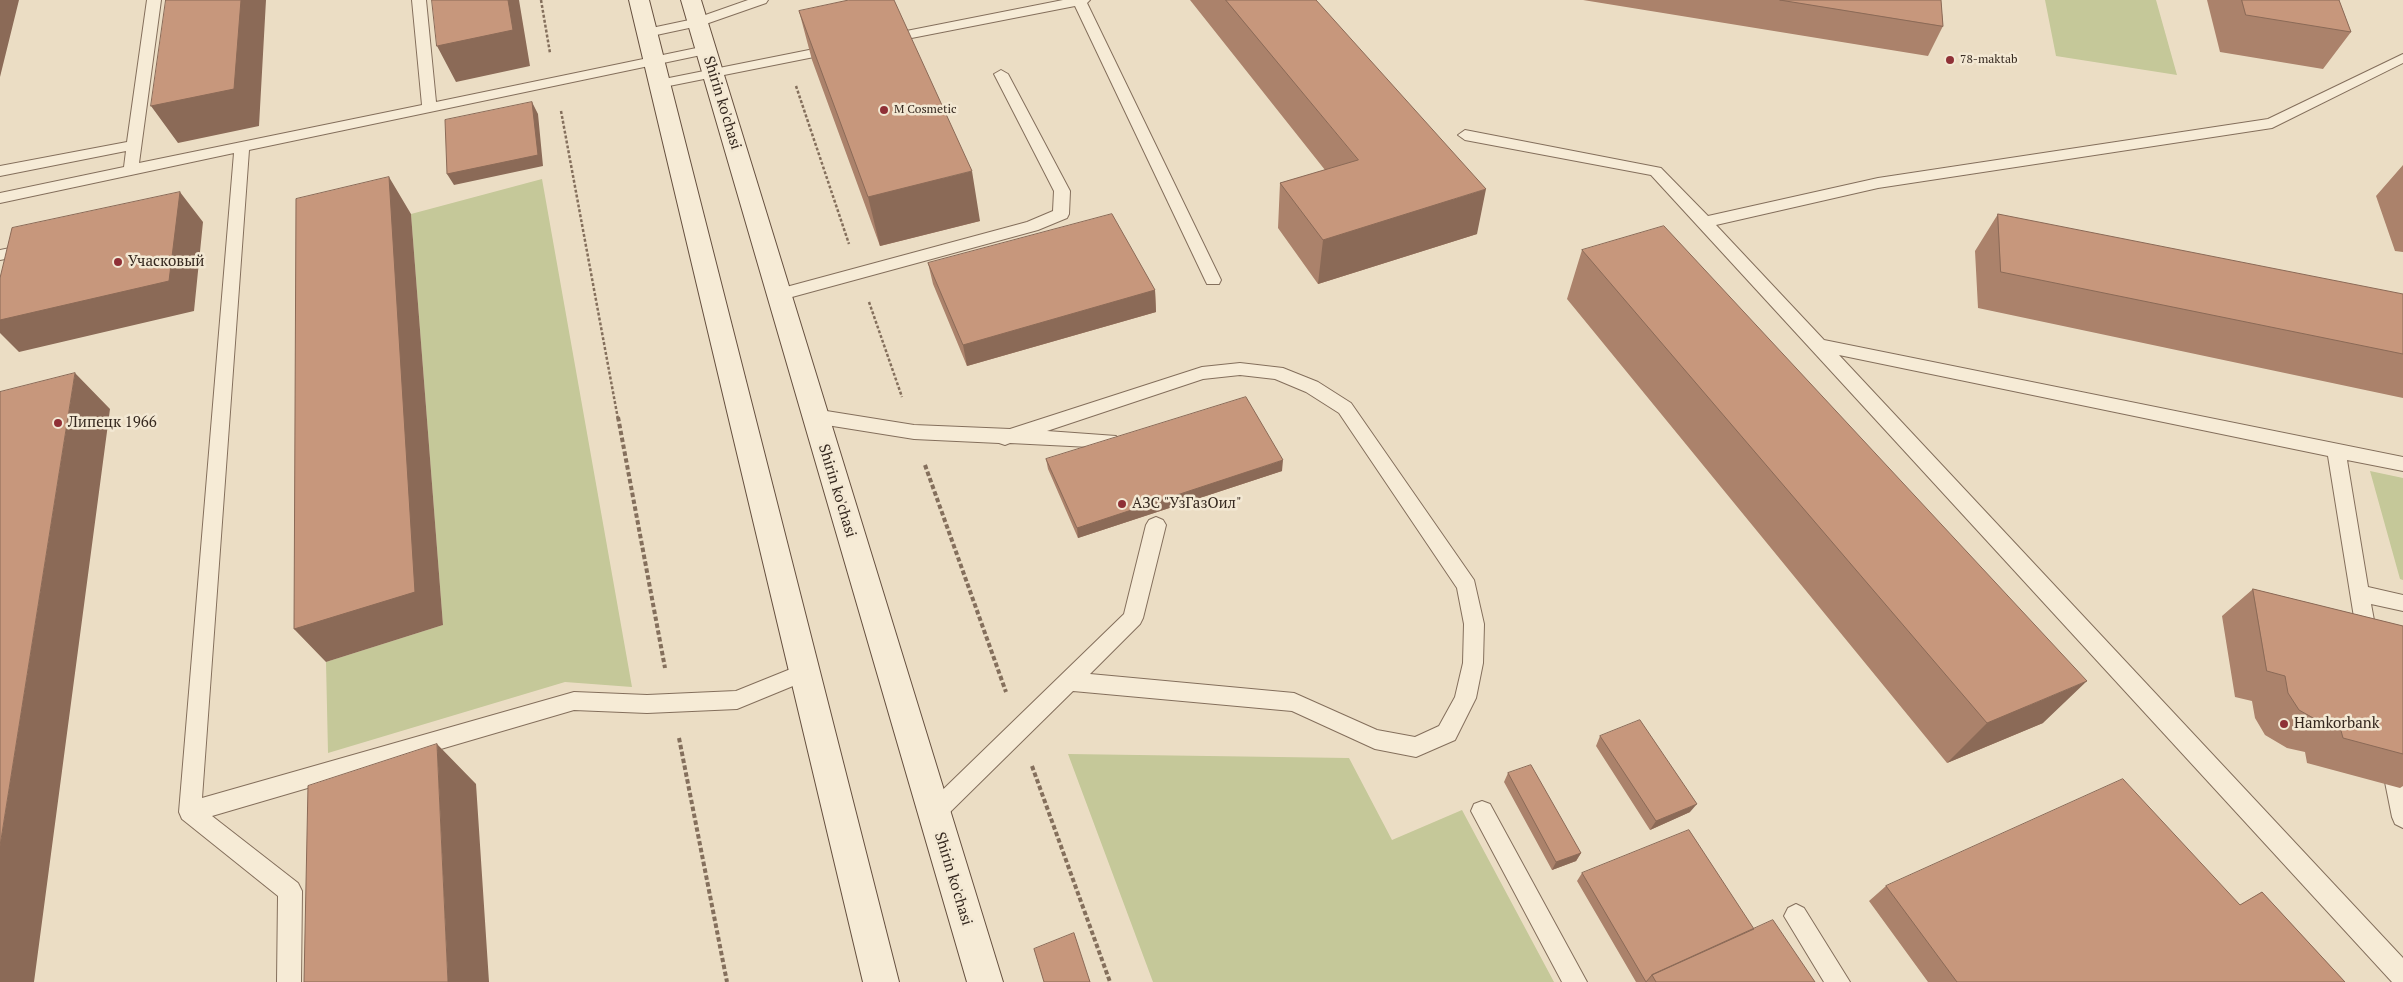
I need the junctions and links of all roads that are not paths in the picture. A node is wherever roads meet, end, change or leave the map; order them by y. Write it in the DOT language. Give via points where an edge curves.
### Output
graph roads {
  1 [pos="154,0"];
  2 [pos="419,0"];
  3 [pos="639,0"];
  4 [pos="761,0"];
  5 [pos="1082,1"];
  6 [pos="695,11"];
  7 [pos="647,33"];
  8 [pos="875,42"];
  9 [pos="845,47"];
  10 [pos="2403,58"];
  11 [pos="709,61"];
  12 [pos="656,72"];
  13 [pos="1001,74"];
  14 [pos="429,108"];
  15 [pos="1465,135"];
  16 [pos="135,145"];
  17 [pos="242,147"];
  18 [pos="0,170"];
  19 [pos="131,170"];
  20 [pos="0,198"];
  21 [pos="1704,222"];
  22 [pos="48,245"];
  23 [pos="0,255"];
  24 [pos="1213,280"];
  25 [pos="781,294"];
  26 [pos="1819,345"];
  27 [pos="814,416"];
  28 [pos="1005,438"];
  29 [pos="1110,441"];
  30 [pos="2336,451"];
  31 [pos="2403,464"];
  32 [pos="1156,525"];
  33 [pos="2359,593"];
  34 [pos="2403,603"];
  35 [pos="2372,662"];
  36 [pos="803,672"];
  37 [pos="1069,681"];
  38 [pos="2388,739"];
  39 [pos="1482,811"];
  40 [pos="190,812"];
  41 [pos="933,814"];
  42 [pos="2403,817"];
  43 [pos="1796,916"];
  44 [pos="2403,976"];
  45 [pos="289,982"];
  46 [pos="881,982"];
  47 [pos="984,982"];
  48 [pos="1574,982"];
  49 [pos="1838,982"];
  1 -- 16 [label="lane"];
  2 -- 14 [label="lane"];
  3 -- 7 [label="main road"];
  4 -- 6 [label="lane"];
  5 -- 8 [label="lane"];
  5 -- 24 [label="lane"];
  6 -- 7 [label="lane"];
  6 -- 11 [label="main road, Shirin ko'chasi"];
  7 -- 12 [label="main road"];
  9 -- 11 [label="lane" via="786,59"];
  10 -- 21 [label="lane" via="2272,123 1878,183"];
  11 -- 12 [label="lane"];
  11 -- 12 [label="lane"];
  11 -- 25 [label="main road, Shirin ko'chasi"];
  12 -- 14 [label="lane" via="556,81"];
  12 -- 36 [label="main road"];
  13 -- 25 [label="lane" via="1062,191 1062,214 1032,226"];
  14 -- 17 [label="lane"];
  15 -- 21 [label="lane" via="1656,171"];
  16 -- 18 [label="lane"];
  16 -- 19 [label="lane"];
  17 -- 19 [label="lane"];
  17 -- 40 [label="lane"];
  19 -- 20 [label="lane"];
  21 -- 26 [label="lane"];
  22 -- 23 [label="lane"];
  25 -- 27 [label="main road, Shirin ko'chasi"];
  26 -- 30 [label="lane"];
  26 -- 44 [label="lane"];
  27 -- 28 [label="lane" via="914,432"];
  27 -- 41 [label="main road, Shirin ko'chasi"];
  28 -- 29 [label="lane"];
  28 -- 37 [label="lane" via="1202,373 1240,368 1277,374 1312,387 1345,408 1467,586 1474,624 1473,663 1465,698 1447,733 1416,747 1375,739 1294,702"];
  30 -- 31 [label="lane"];
  30 -- 33 [label="lane"];
  32 -- 37 [label="lane" via="1134,618"];
  33 -- 34 [label="lane"];
  33 -- 35 [label="lane"];
  36 -- 40 [label="lane" via="737,700 647,704 574,701"];
  36 -- 46 [label="main road"];
  37 -- 41 [label="lane"];
  38 -- 42 [label="lane"];
  39 -- 48 [label="lane"];
  40 -- 45 [label="lane" via="290,891"];
  41 -- 47 [label="main road, Shirin ko'chasi"];
  43 -- 49 [label="lane"];
}
